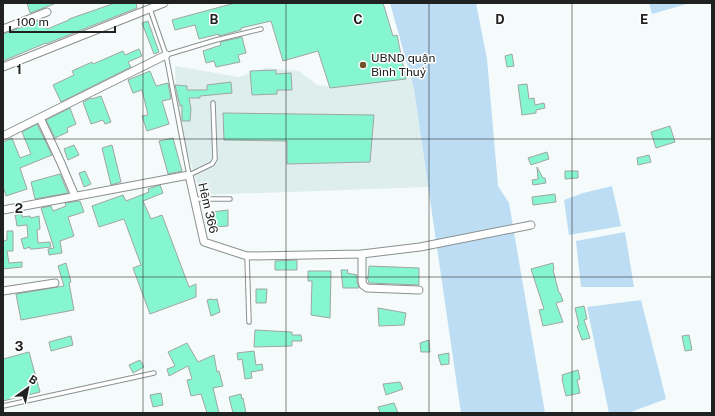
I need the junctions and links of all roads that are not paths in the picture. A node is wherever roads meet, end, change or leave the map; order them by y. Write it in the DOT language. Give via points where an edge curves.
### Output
graph roads {
  1 [pos="164,3"];
  2 [pos="149,8"];
  3 [pos="47,12"];
  4 [pos="3,29"];
  5 [pos="261,29"];
  6 [pos="166,55"];
  7 [pos="3,67"];
  8 [pos="214,103"];
  9 [pos="40,118"];
  10 [pos="3,136"];
  11 [pos="189,175"];
  12 [pos="75,196"];
  13 [pos="195,199"];
  14 [pos="230,199"];
  15 [pos="3,210"];
  16 [pos="531,225"];
  17 [pos="362,254"];
  18 [pos="247,256"];
  19 [pos="55,283"];
  20 [pos="419,290"];
  21 [pos="3,291"];
  22 [pos="249,322"];
  23 [pos="154,373"];
  24 [pos="3,406"];
  1 -- 2 [label="street"];
  2 -- 6 [label="lane"];
  2 -- 7 [label="street"];
  3 -- 4 [label="street"];
  5 -- 6 [label="lane"];
  6 -- 9 [label="street"];
  6 -- 11 [label="lane"];
  8 -- 11 [label="lane" via="215,159 212,164"];
  9 -- 10 [label="street"];
  9 -- 12 [label="street"];
  11 -- 12 [label="street, Hẽm 366"];
  11 -- 13 [label="street, Hẽm 366"];
  12 -- 15 [label="street, Hẽm 366"];
  13 -- 14 [label="lane"];
  13 -- 18 [label="street, Hẽm 366" via="204,242"];
  16 -- 17 [label="street, Hẽm 366" via="420,247"];
  17 -- 18 [label="street, Hẽm 366"];
  17 -- 20 [label="street" via="362,281 367,288"];
  18 -- 22 [label="lane"];
  19 -- 21 [label="street"];
  23 -- 24 [label="lane"];
}
